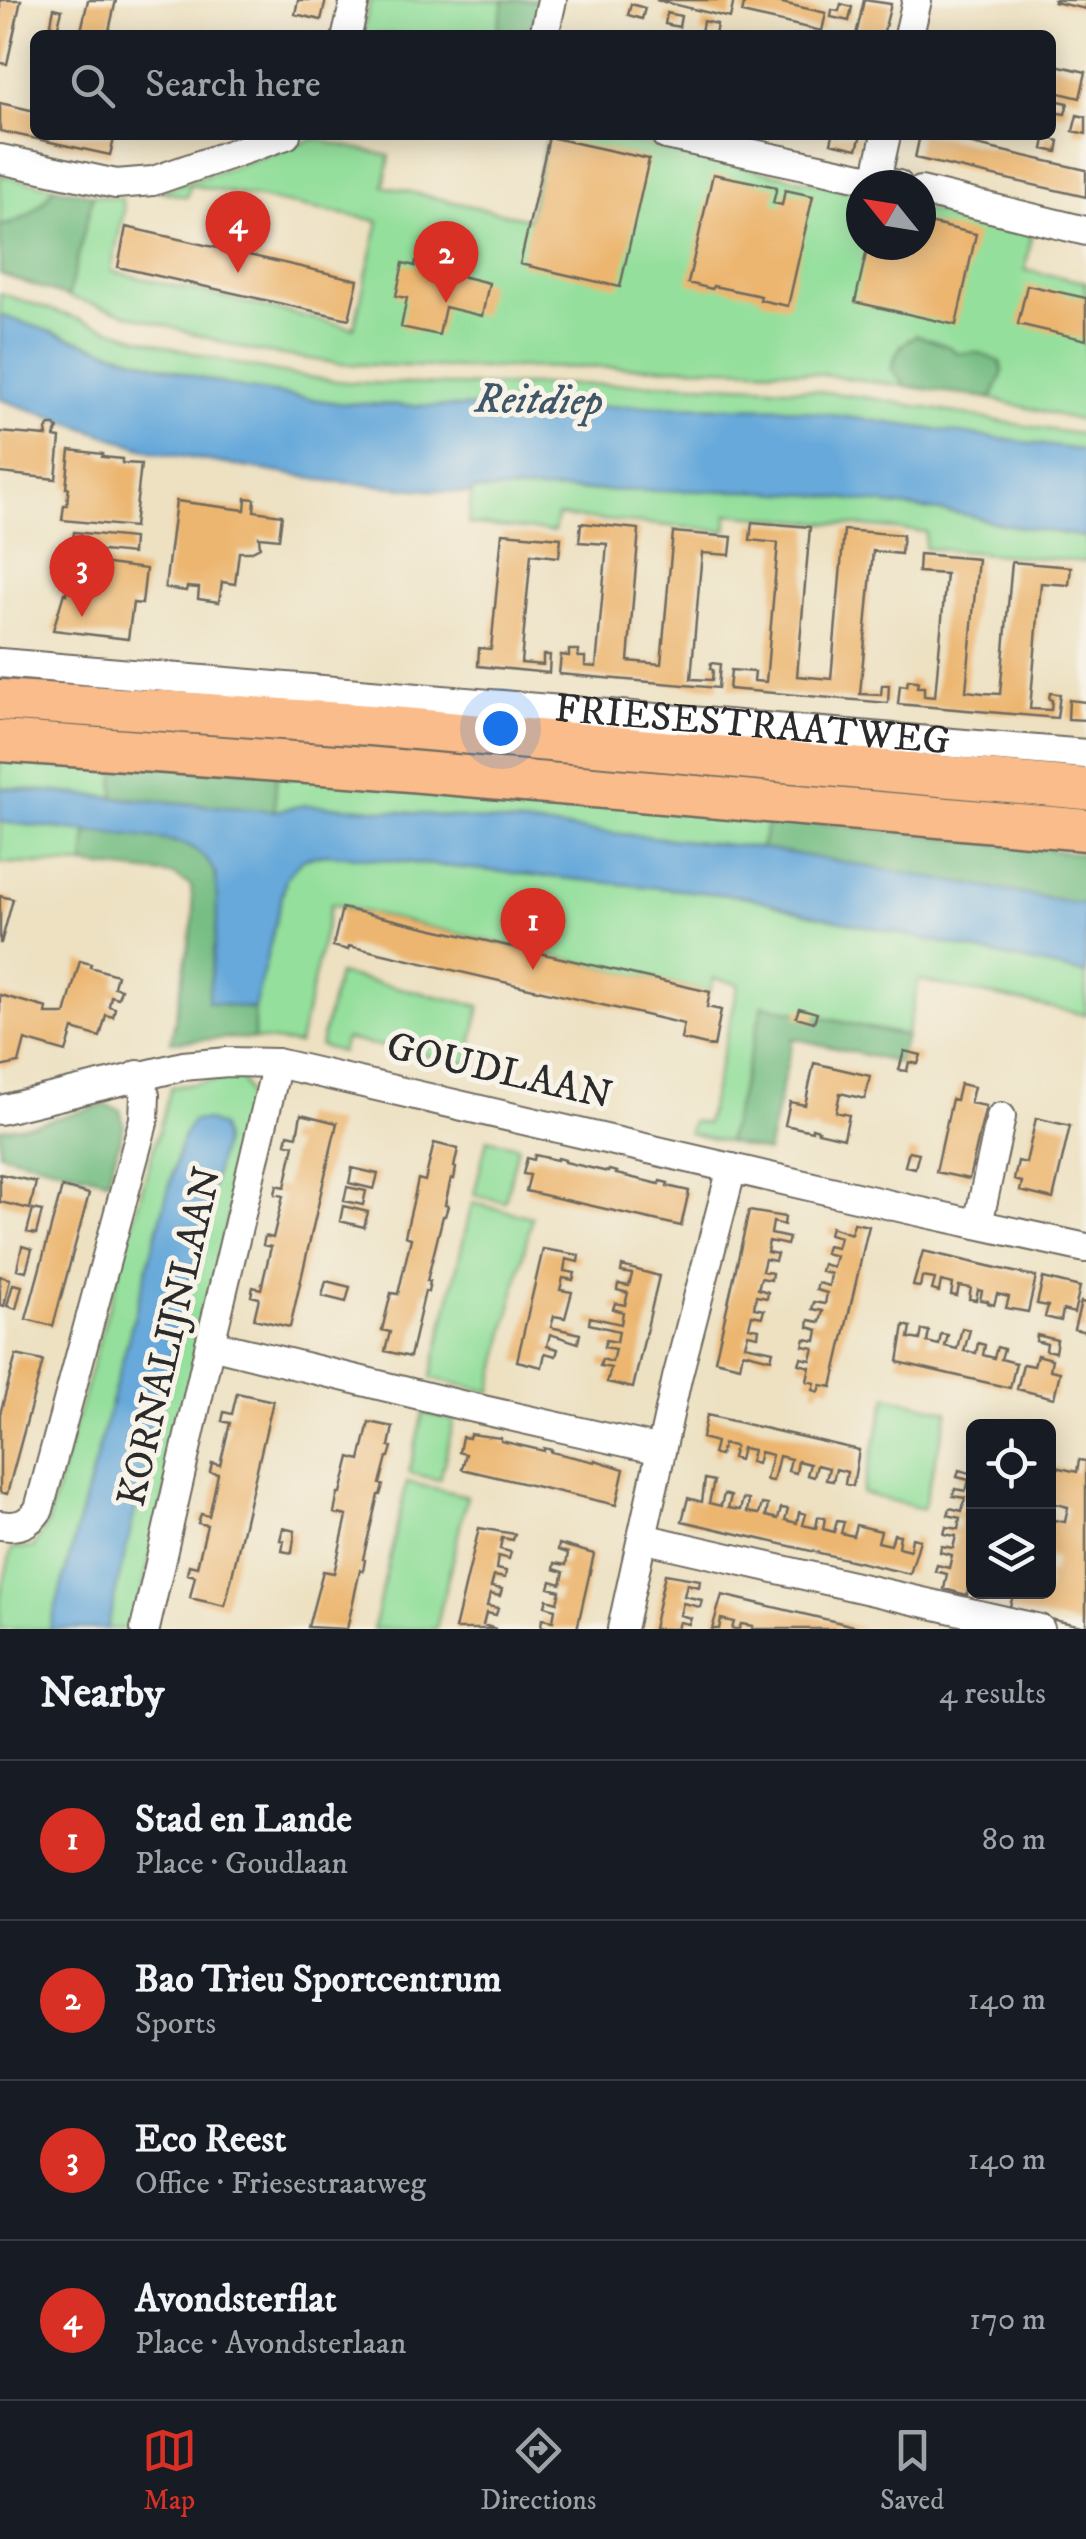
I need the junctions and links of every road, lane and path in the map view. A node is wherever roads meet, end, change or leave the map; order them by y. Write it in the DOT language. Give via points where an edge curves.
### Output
graph roads {
  1 [pos="356,0"];
  2 [pos="552,0"];
  3 [pos="918,0"];
  4 [pos="348,30"];
  5 [pos="545,30"];
  6 [pos="911,30"];
  7 [pos="272,140"];
  8 [pos="690,140"];
  9 [pos="886,140"];
  10 [pos="0,158"];
  11 [pos="887,170"];
  12 [pos="846,173"];
  13 [pos="936,195"];
  14 [pos="1086,231"];
  15 [pos="0,663"];
  16 [pos="0,700"];
  17 [pos="0,741"];
  18 [pos="1086,754"];
  19 [pos="1086,789"];
  20 [pos="1086,830"];
  21 [pos="278,1063"];
  22 [pos="138,1075"];
  23 [pos="0,1110"];
  24 [pos="1002,1117"];
  25 [pos="732,1168"];
  26 [pos="978,1224"];
  27 [pos="1086,1248"];
  28 [pos="210,1344"];
  29 [pos="661,1450"];
  30 [pos="0,1525"];
  31 [pos="642,1538"];
  32 [pos="146,1626"];
  33 [pos="174,1629"];
  34 [pos="622,1629"];
  35 [pos="1040,1629"];
  1 -- 4 [label="street"];
  2 -- 5 [label="street"];
  3 -- 6 [label="street"];
  7 -- 10 [label="street" via="153,181 116,184"];
  8 -- 12 [label="street"];
  9 -- 11 [label="street"];
  13 -- 14 [label="street"];
  15 -- 18 [label="street, FRIESESTRAATWEG"];
  16 -- 19 [label="highway, FRIESESTRAATWEG" via="370,725"];
  17 -- 20 [label="highway, FRIESESTRAATWEG"];
  21 -- 22 [label="street, GOUDLAAN" via="228,1062"];
  21 -- 25 [label="street, GOUDLAAN"];
  21 -- 28 [label="street, KORNALIJNLAAN"];
  22 -- 23 [label="street, GOUDLAAN"];
  22 -- 30 [label="street" via="144,1119 39,1509 19,1526"];
  24 -- 26 [label="street"];
  25 -- 26 [label="street, GOUDLAAN"];
  25 -- 29 [label="street"];
  26 -- 27 [label="street, GOUDLAAN"];
  28 -- 29 [label="street"];
  28 -- 32 [label="street, KORNALIJNLAAN"];
  29 -- 31 [label="street"];
  31 -- 34 [label="street"];
  31 -- 35 [label="street"];
  32 -- 33 [label="street"];
}
